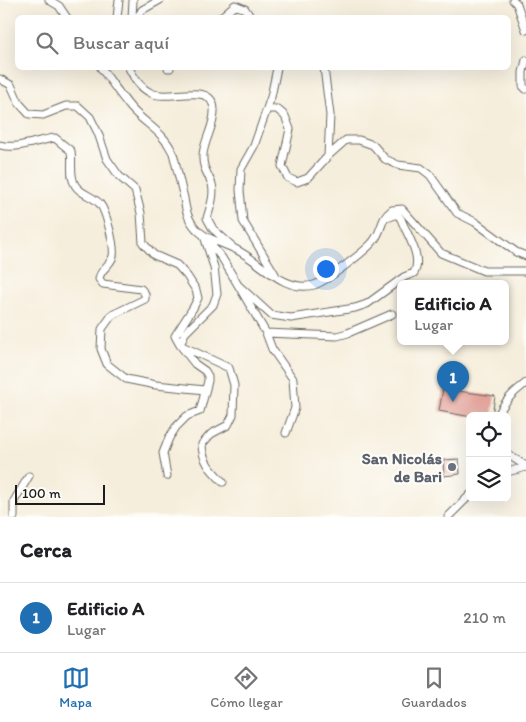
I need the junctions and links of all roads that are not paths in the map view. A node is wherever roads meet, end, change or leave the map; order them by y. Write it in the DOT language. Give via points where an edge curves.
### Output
graph roads {
  1 [pos="49,0"];
  2 [pos="119,0"];
  3 [pos="133,0"];
  4 [pos="160,0"];
  5 [pos="513,0"];
  6 [pos="65,15"];
  7 [pos="117,15"];
  8 [pos="132,15"];
  9 [pos="140,15"];
  10 [pos="223,15"];
  11 [pos="249,15"];
  12 [pos="526,30"];
  13 [pos="526,60"];
  14 [pos="103,70"];
  15 [pos="130,70"];
  16 [pos="277,70"];
  17 [pos="324,70"];
  18 [pos="0,79"];
  19 [pos="526,89"];
  20 [pos="267,110"];
  21 [pos="0,145"];
  22 [pos="328,156"];
  23 [pos="390,217"];
  24 [pos="204,236"];
  25 [pos="238,250"];
  26 [pos="526,256"];
  27 [pos="526,271"];
  28 [pos="276,276"];
  29 [pos="400,280"];
  30 [pos="397,282"];
  31 [pos="238,285"];
  32 [pos="392,314"];
  33 [pos="266,333"];
  34 [pos="180,345"];
  35 [pos="526,383"];
  36 [pos="205,390"];
  37 [pos="500,412"];
  38 [pos="286,433"];
  39 [pos="511,457"];
  40 [pos="526,466"];
  41 [pos="511,471"];
  42 [pos="29,476"];
  43 [pos="167,476"];
  44 [pos="223,482"];
  45 [pos="466,499"];
  46 [pos="14,517"];
  47 [pos="448,517"];
  1 -- 6 [label="street"];
  2 -- 7 [label="street"];
  3 -- 8 [label="street"];
  4 -- 9 [label="street" via="142,10"];
  5 -- 12 [label="street"];
  10 -- 11 [label="street" via="235,5 245,9"];
  13 -- 19 [label="street" via="523,86"];
  14 -- 24 [label="street" via="132,109 169,143 188,218"];
  15 -- 25 [label="street" via="136,82 152,94 200,93 214,104 215,112 203,154 204,168 212,186 207,218 213,229"];
  16 -- 20 [label="street"];
  17 -- 22 [label="street" via="330,115"];
  18 -- 34 [label="street" via="11,85 19,103 29,114 43,115 66,106 78,106 90,117 107,159 135,190 143,243 154,256 177,265 196,290 198,298 176,336"];
  20 -- 22 [label="street" via="277,109 285,116 290,129 282,166 288,178 298,182 308,178"];
  20 -- 28 [label="street" via="254,146 241,169 240,190 243,221"];
  21 -- 36 [label="street" via="17,147 55,138 72,151 71,177 76,188 100,204 109,227 112,258 102,269 99,279 103,284 142,289 146,294 145,299 112,315 102,329 101,349 107,364 126,378"];
  22 -- 26 [label="street" via="346,140 359,140 373,145 385,159 398,165 420,168 430,175 457,213"];
  23 -- 29 [label="street" via="398,215 401,219 417,257 418,267 414,273"];
  24 -- 25 [label="street"];
  24 -- 31 [label="street"];
  24 -- 34 [label="street" via="214,267 217,294 213,306 186,333"];
  25 -- 28 [label="street"];
  27 -- 28 [label="street" via="484,271 441,253 402,210 392,210 382,221 376,239 363,252 315,285 296,286"];
  30 -- 31 [label="street" via="367,304 291,318 271,316"];
  31 -- 33 [label="street"];
  32 -- 33 [label="street" via="337,336"];
  33 -- 38 [label="street" via="272,349 293,379 295,408"];
  34 -- 36 [label="street" via="208,376"];
  34 -- 44 [label="street" via="229,368 234,385 233,415 228,425 210,434 202,444 208,466"];
  35 -- 37 [label="street" via="512,394"];
  36 -- 43 [label="street" via="200,411 187,416 168,438 163,453"];
  39 -- 40 [label="street"];
  40 -- 41 [label="street"];
  42 -- 46 [label="street" via="14,501"];
  45 -- 47 [label="street"];
}
